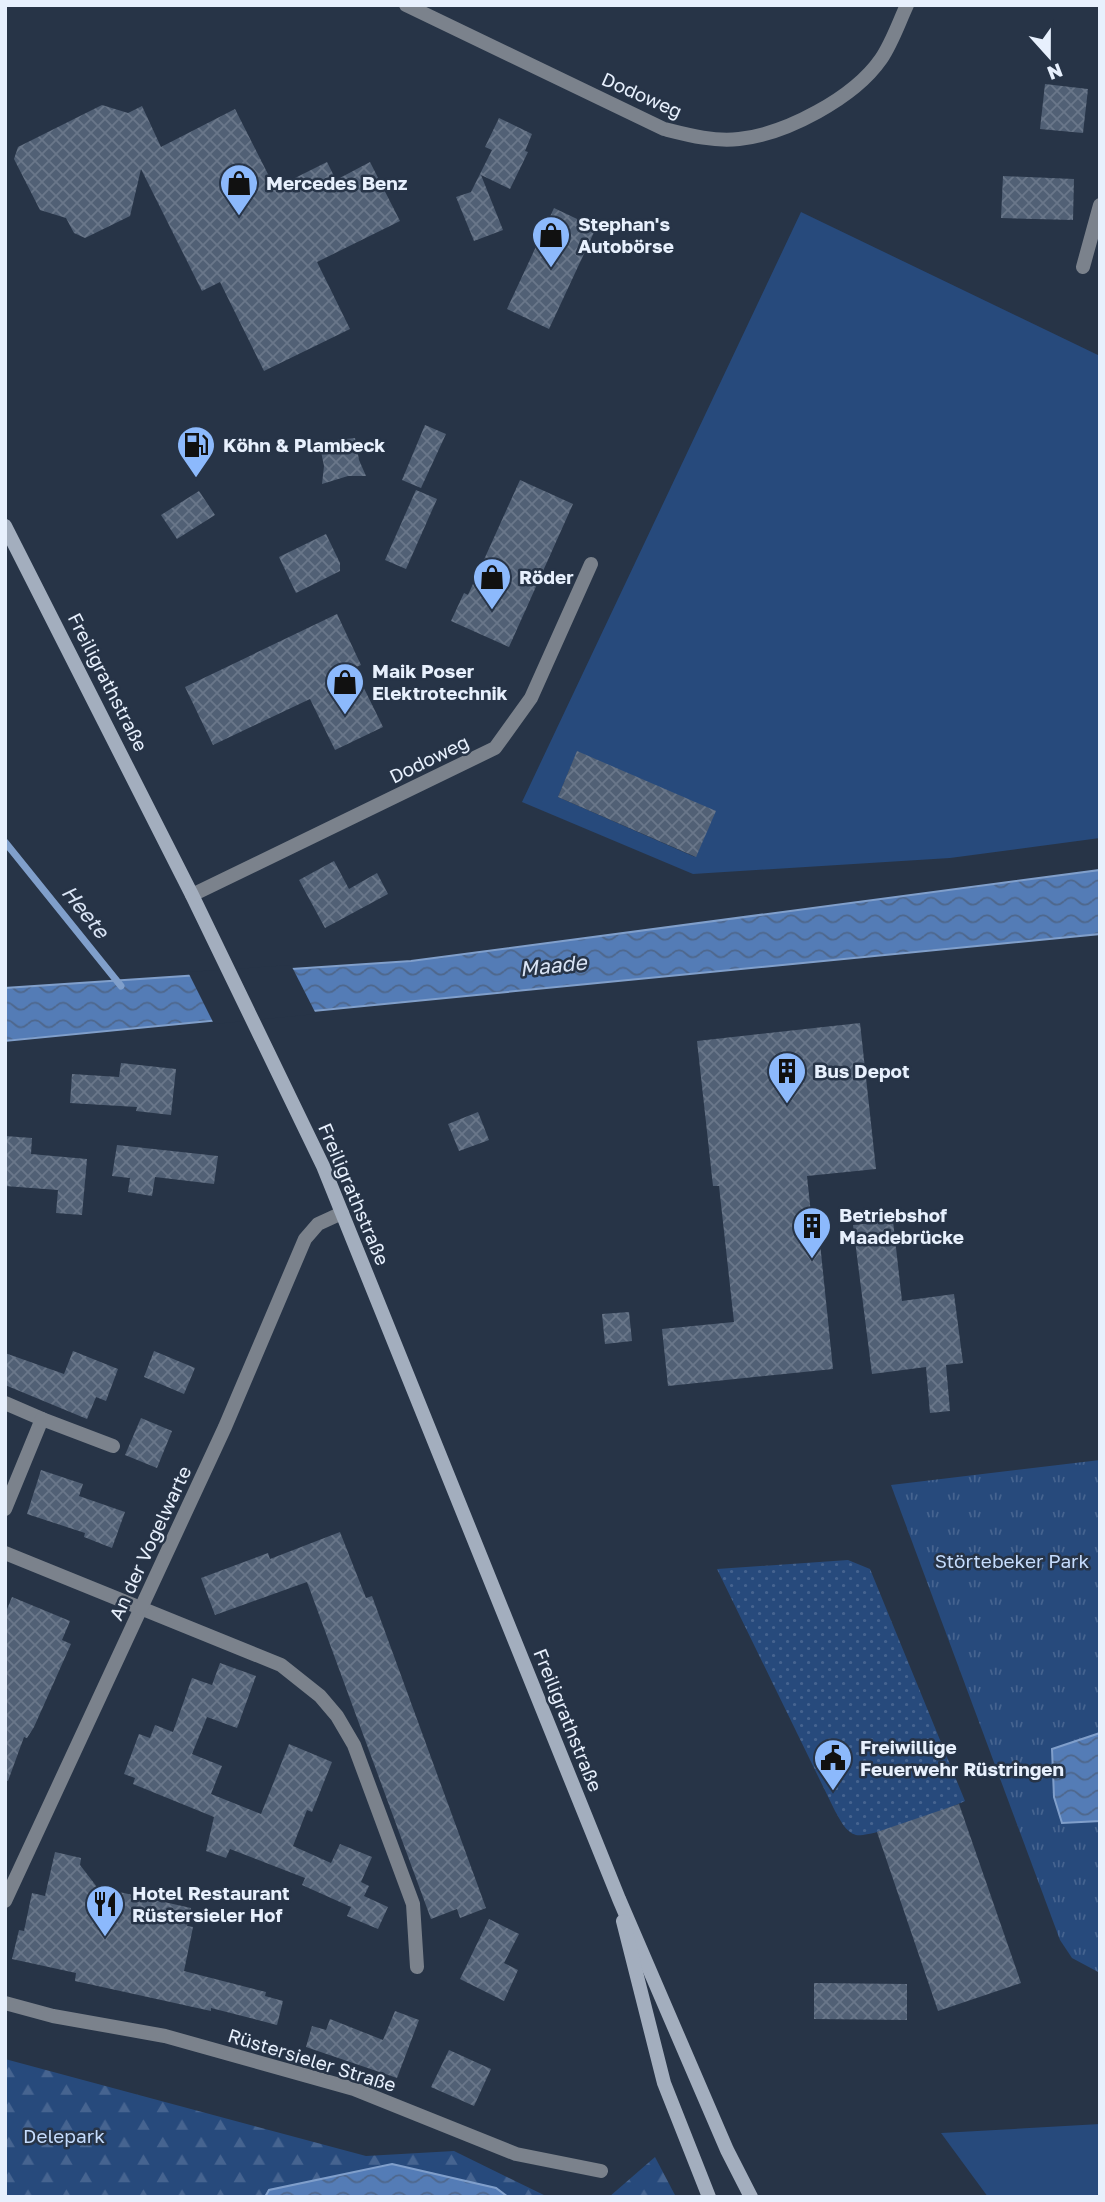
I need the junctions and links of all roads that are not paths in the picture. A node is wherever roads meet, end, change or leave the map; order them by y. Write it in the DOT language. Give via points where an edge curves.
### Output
graph roads {
  1 [pos="406,5"];
  2 [pos="907,5"];
  3 [pos="1100,205"];
  4 [pos="1083,267"];
  5 [pos="5,526"];
  6 [pos="591,564"];
  7 [pos="192,895"];
  8 [pos="342,1213"];
  9 [pos="5,1402"];
  10 [pos="42,1419"];
  11 [pos="113,1446"];
  12 [pos="5,1510"];
  13 [pos="5,1553"];
  14 [pos="142,1608"];
  15 [pos="619,1899"];
  16 [pos="5,1901"];
  17 [pos="417,1968"];
  18 [pos="5,2003"];
  19 [pos="601,2171"];
  20 [pos="709,2197"];
  21 [pos="751,2197"];
  1 -- 2 [label="street, Dodoweg" via="664,129 699,138 738,140 773,132 855,89 882,58"];
  3 -- 4 [label="street"];
  5 -- 7 [label="main road, Freiligrathstraße"];
  6 -- 7 [label="street, Dodoweg" via="531,698 495,748"];
  7 -- 8 [label="main road, Freiligrathstraße"];
  8 -- 14 [label="street, An der Vogelwarte" via="318,1224 305,1240"];
  8 -- 15 [label="main road, Freiligrathstraße"];
  9 -- 10 [label="street"];
  10 -- 11 [label="street"];
  10 -- 12 [label="street"];
  13 -- 14 [label="street"];
  14 -- 16 [label="street, An der Vogelwarte"];
  14 -- 17 [label="street" via="281,1665 337,1716 354,1745 413,1904"];
  15 -- 20 [label="main road, Freiligrathstraße" via="664,2084"];
  15 -- 21 [label="main road, Freiligrathstraße"];
  18 -- 19 [label="street, Rüstersieler Straße" via="165,2036 354,2089 516,2154"];
}
